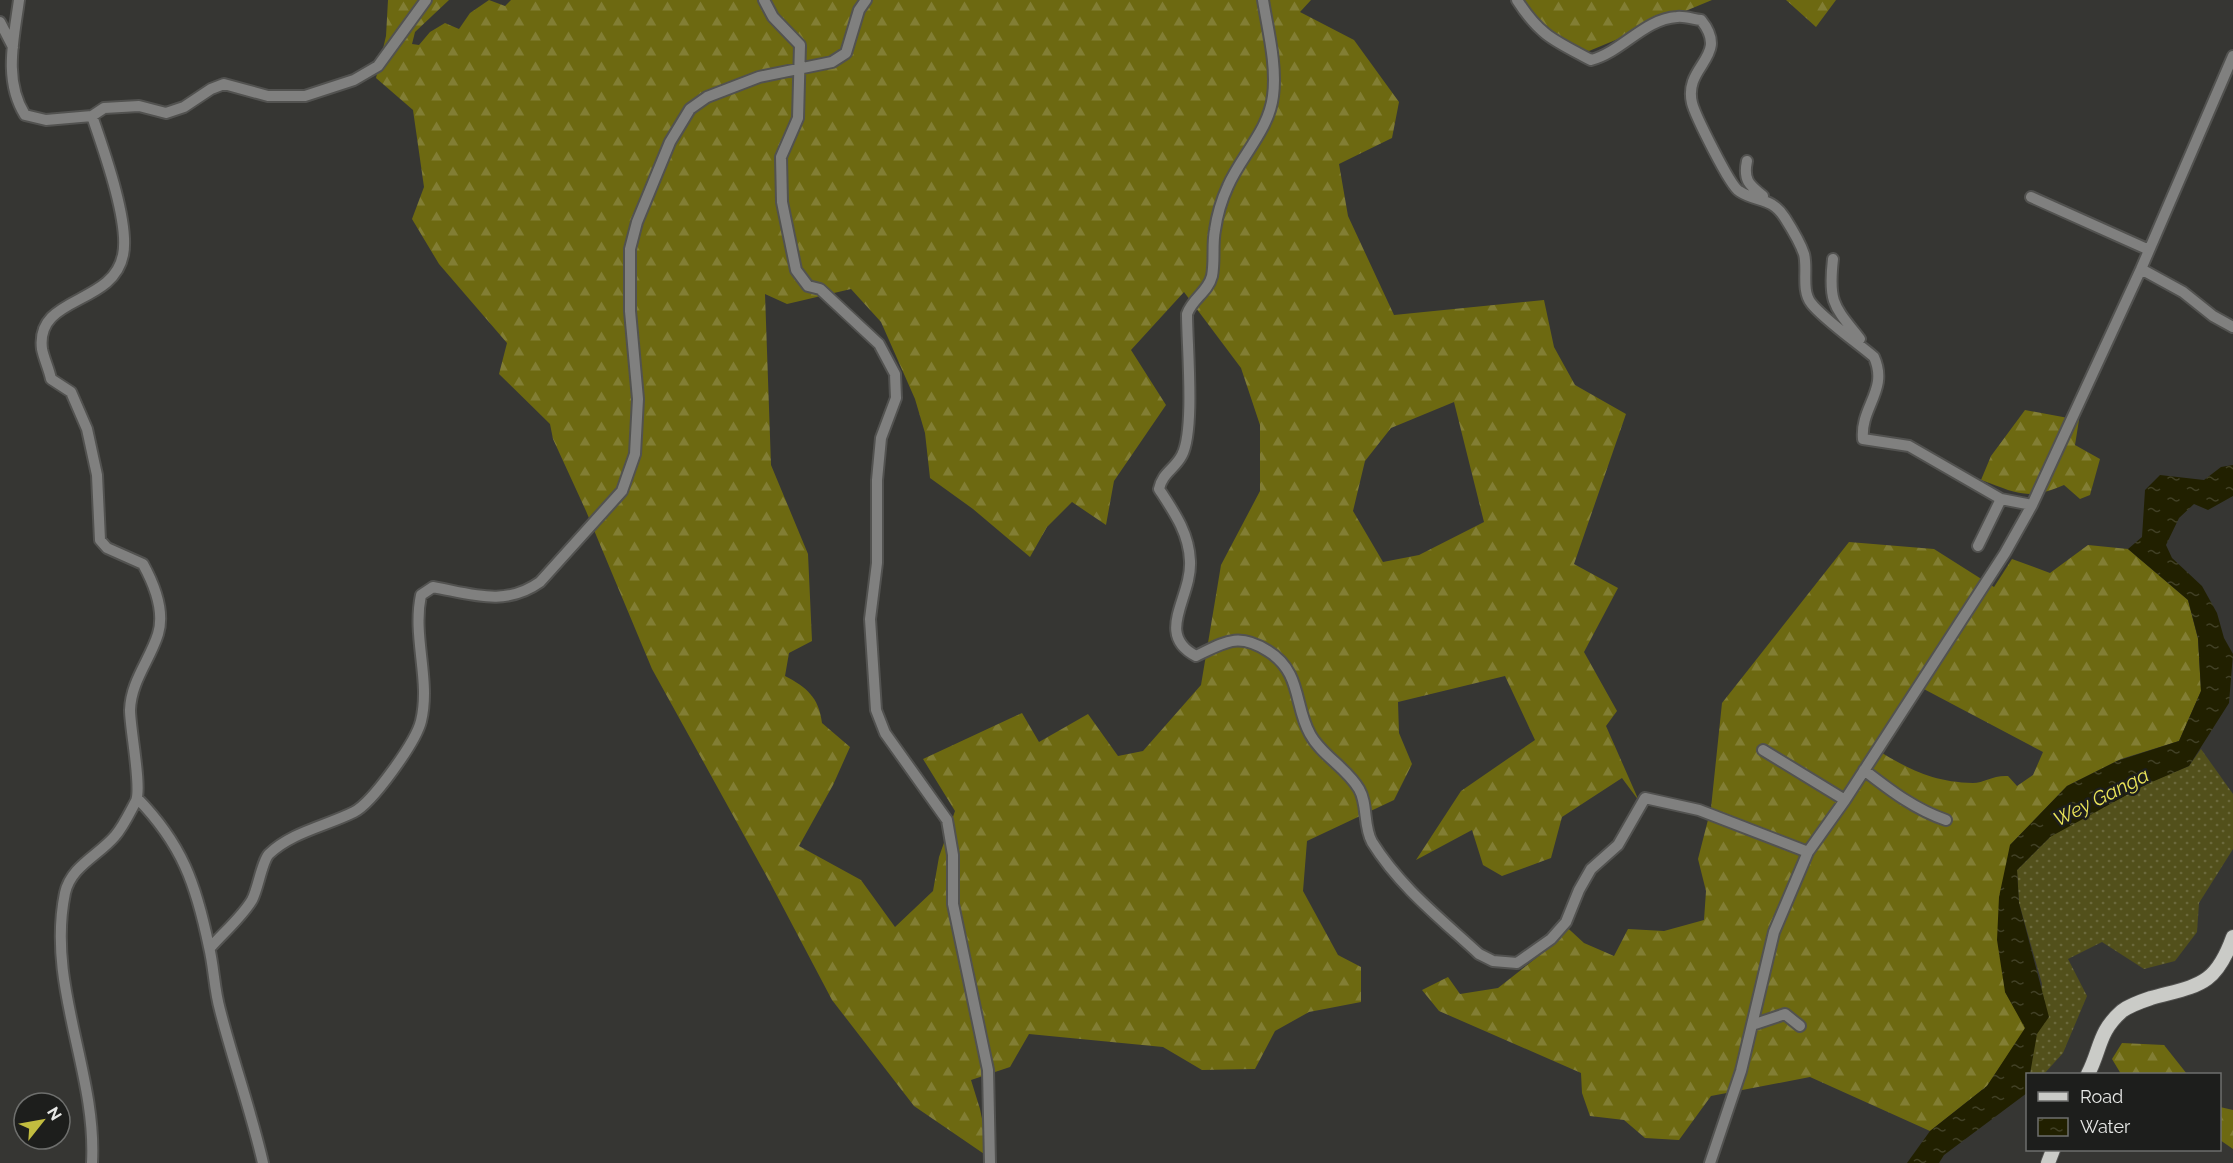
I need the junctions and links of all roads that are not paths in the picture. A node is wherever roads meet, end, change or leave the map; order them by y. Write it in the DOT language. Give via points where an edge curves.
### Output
graph roads {
  1 [pos="19,0"];
  2 [pos="426,0"];
  3 [pos="765,0"];
  4 [pos="866,0"];
  5 [pos="1263,0"];
  6 [pos="1517,0"];
  7 [pos="0,22"];
  8 [pos="13,47"];
  9 [pos="2233,56"];
  10 [pos="799,70"];
  11 [pos="92,116"];
  12 [pos="1747,161"];
  13 [pos="2031,197"];
  14 [pos="1771,202"];
  15 [pos="2147,249"];
  16 [pos="1833,259"];
  17 [pos="2140,269"];
  18 [pos="2233,327"];
  19 [pos="1874,357"];
  20 [pos="2001,499"];
  21 [pos="2032,505"];
  22 [pos="1978,546"];
  23 [pos="1763,750"];
  24 [pos="1864,770"];
  25 [pos="137,798"];
  26 [pos="1845,800"];
  27 [pos="1946,820"];
  28 [pos="1808,852"];
  29 [pos="2233,937"];
  30 [pos="210,948"];
  31 [pos="1752,1025"];
  32 [pos="1800,1026"];
  33 [pos="2088,1073"];
  34 [pos="92,1163"];
  35 [pos="263,1163"];
  36 [pos="990,1163"];
  37 [pos="1710,1163"];
  1 -- 8 [label="street"];
  2 -- 11 [label="street" via="378,66 354,80 305,96 268,96 224,84 166,113 139,106 104,108"];
  3 -- 10 [label="street" via="773,17 800,45"];
  4 -- 10 [label="street" via="859,10 846,53 832,62"];
  5 -- 28 [label="street" via="1275,79 1273,99 1266,124 1227,187 1215,229 1212,277 1187,314 1188,428 1182,455 1161,479 1159,489 1182,526 1190,560 1188,586 1174,629 1177,640 1196,656 1230,640 1246,639 1270,652 1295,682 1310,734 1359,789 1370,838 1396,877 1479,954 1493,961 1517,963 1551,939 1566,922 1591,869 1618,844 1645,798 1699,810"];
  6 -- 14 [label="street" via="1546,36 1591,60 1604,57 1657,22 1677,16 1701,20 1710,32 1711,45 1691,80 1692,103 1728,179 1738,191"];
  7 -- 8 [label="street"];
  8 -- 11 [label="street" via="15,100 24,115 46,120"];
  9 -- 15 [label="street"];
  10 -- 30 [label="street" via="759,76 707,97 690,109 670,142 630,249 637,438 622,491 540,582 526,592 490,597 433,587 421,595 418,611 424,700 421,724 406,753 356,811 290,839 267,855 250,903"];
  10 -- 36 [label="street" via="798,118 781,157 780,178 796,270 808,286 820,288 879,344 895,374 896,398 881,438 877,562 870,619 876,710 885,733 947,820 953,855 953,904 987,1070"];
  11 -- 25 [label="street" via="124,233 124,254 103,287 64,304 54,313 44,332 42,348 51,380 71,392 87,429 97,475 100,540 106,548 143,564 159,606 158,633 136,679 130,709"];
  12 -- 14 [label="street" via="1747,183"];
  13 -- 15 [label="street"];
  14 -- 19 [label="street" via="1784,216 1805,257 1804,278 1810,303"];
  15 -- 17 [label="street"];
  16 -- 19 [label="street" via="1830,288 1834,305"];
  17 -- 18 [label="street" via="2183,292"];
  17 -- 21 [label="street"];
  19 -- 20 [label="street" via="1880,381 1862,425 1863,439 1909,446"];
  20 -- 21 [label="street"];
  20 -- 22 [label="street"];
  21 -- 24 [label="street"];
  23 -- 26 [label="street"];
  24 -- 26 [label="street"];
  24 -- 27 [label="street" via="1910,804"];
  25 -- 30 [label="street" via="160,821 177,847 195,890"];
  25 -- 34 [label="street" via="116,836 71,875 59,934 65,995 93,1136"];
  26 -- 28 [label="street"];
  28 -- 31 [label="street" via="1774,932"];
  29 -- 33 [label="main road" via="2219,969 2196,987 2142,1001 2124,1010 2103,1032"];
  30 -- 35 [label="street" via="219,1009 251,1108"];
  31 -- 32 [label="street" via="1785,1014"];
  31 -- 37 [label="street"];
}
